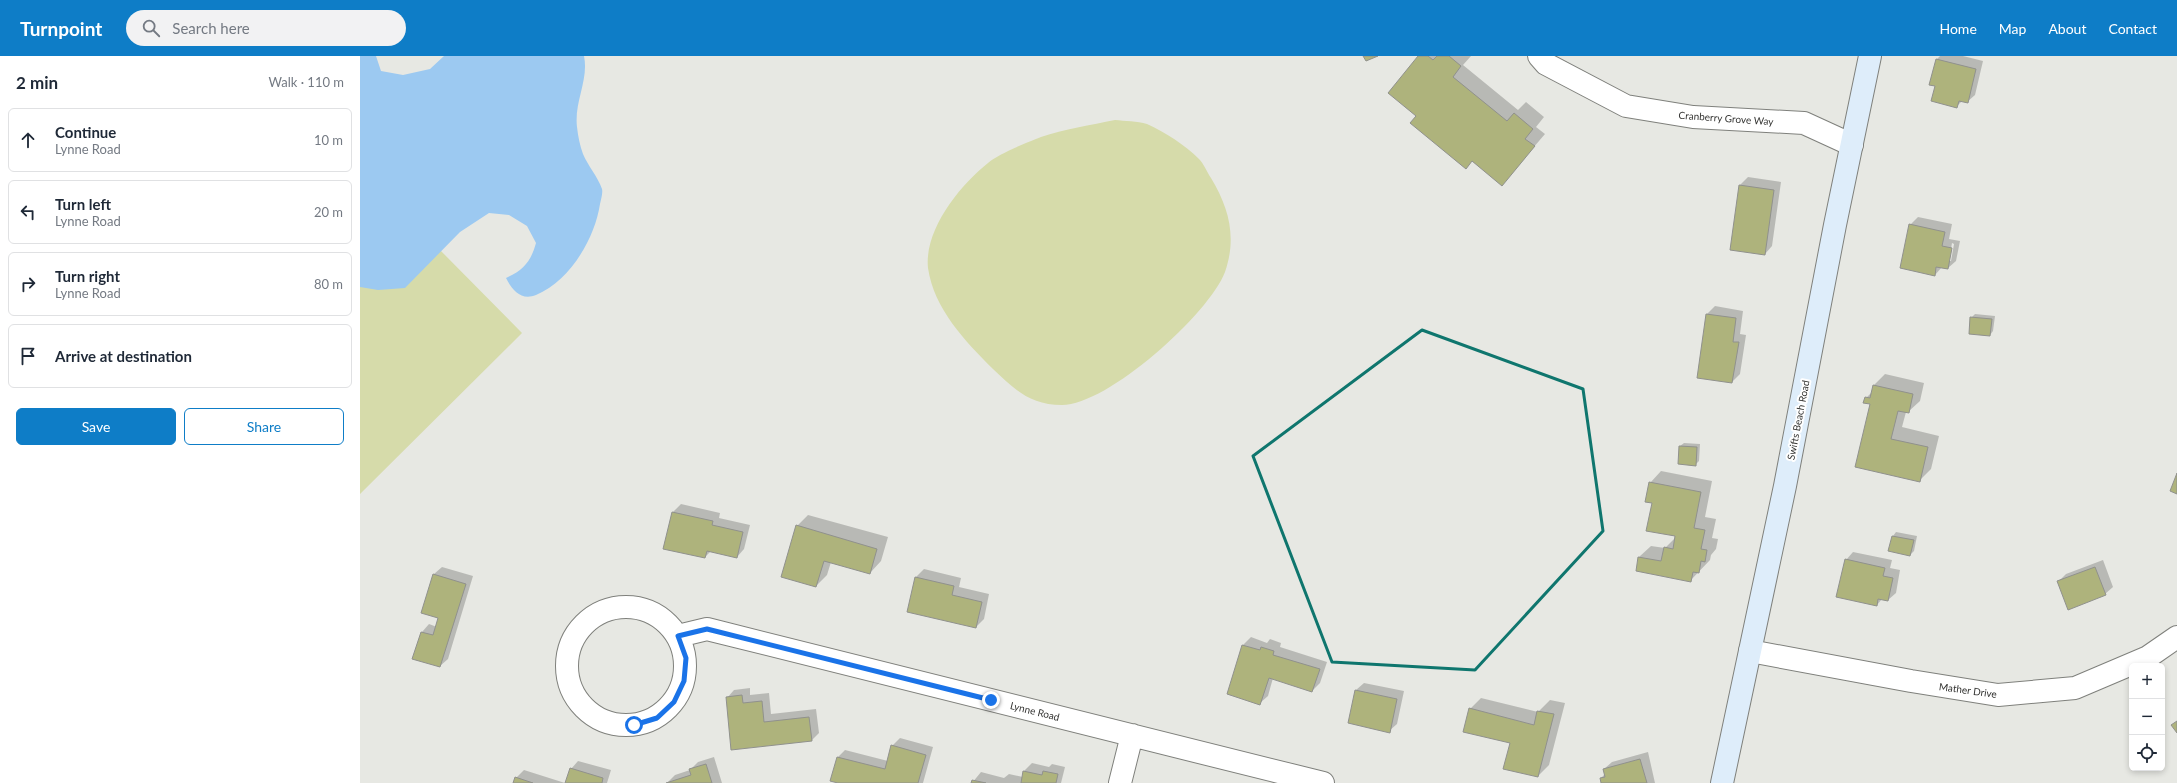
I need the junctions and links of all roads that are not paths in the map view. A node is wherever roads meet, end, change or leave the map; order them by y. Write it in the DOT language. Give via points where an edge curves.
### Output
graph roads {
  1 [pos="1538,56"];
  2 [pos="1870,56"];
  3 [pos="1852,145"];
  4 [pos="678,636"];
  5 [pos="2177,637"];
  6 [pos="1750,651"];
  7 [pos="1132,735"];
  8 [pos="1120,783"];
  9 [pos="1323,783"];
  10 [pos="1722,783"];
  1 -- 3 [label="street, Cranberry Grove Way" via="1546,64 1626,106 1693,117 1804,123"];
  2 -- 3 [label="street, Swifts Beach Road"];
  3 -- 6 [label="street, Swifts Beach Road"];
  4 -- 4 [label="street" via="662,619 641,608 618,607 596,614 579,630 568,651 567,674 574,696 590,714 611,724 634,725 657,718 674,702 684,681 686,658"];
  4 -- 7 [label="street, Lynne Road" via="707,629"];
  5 -- 6 [label="street, Mather Drive" via="2148,657 2075,688 1998,695"];
  6 -- 10 [label="street, Swifts Beach Road"];
  7 -- 8 [label="street"];
  7 -- 9 [label="street, Lynne Road"];
}
